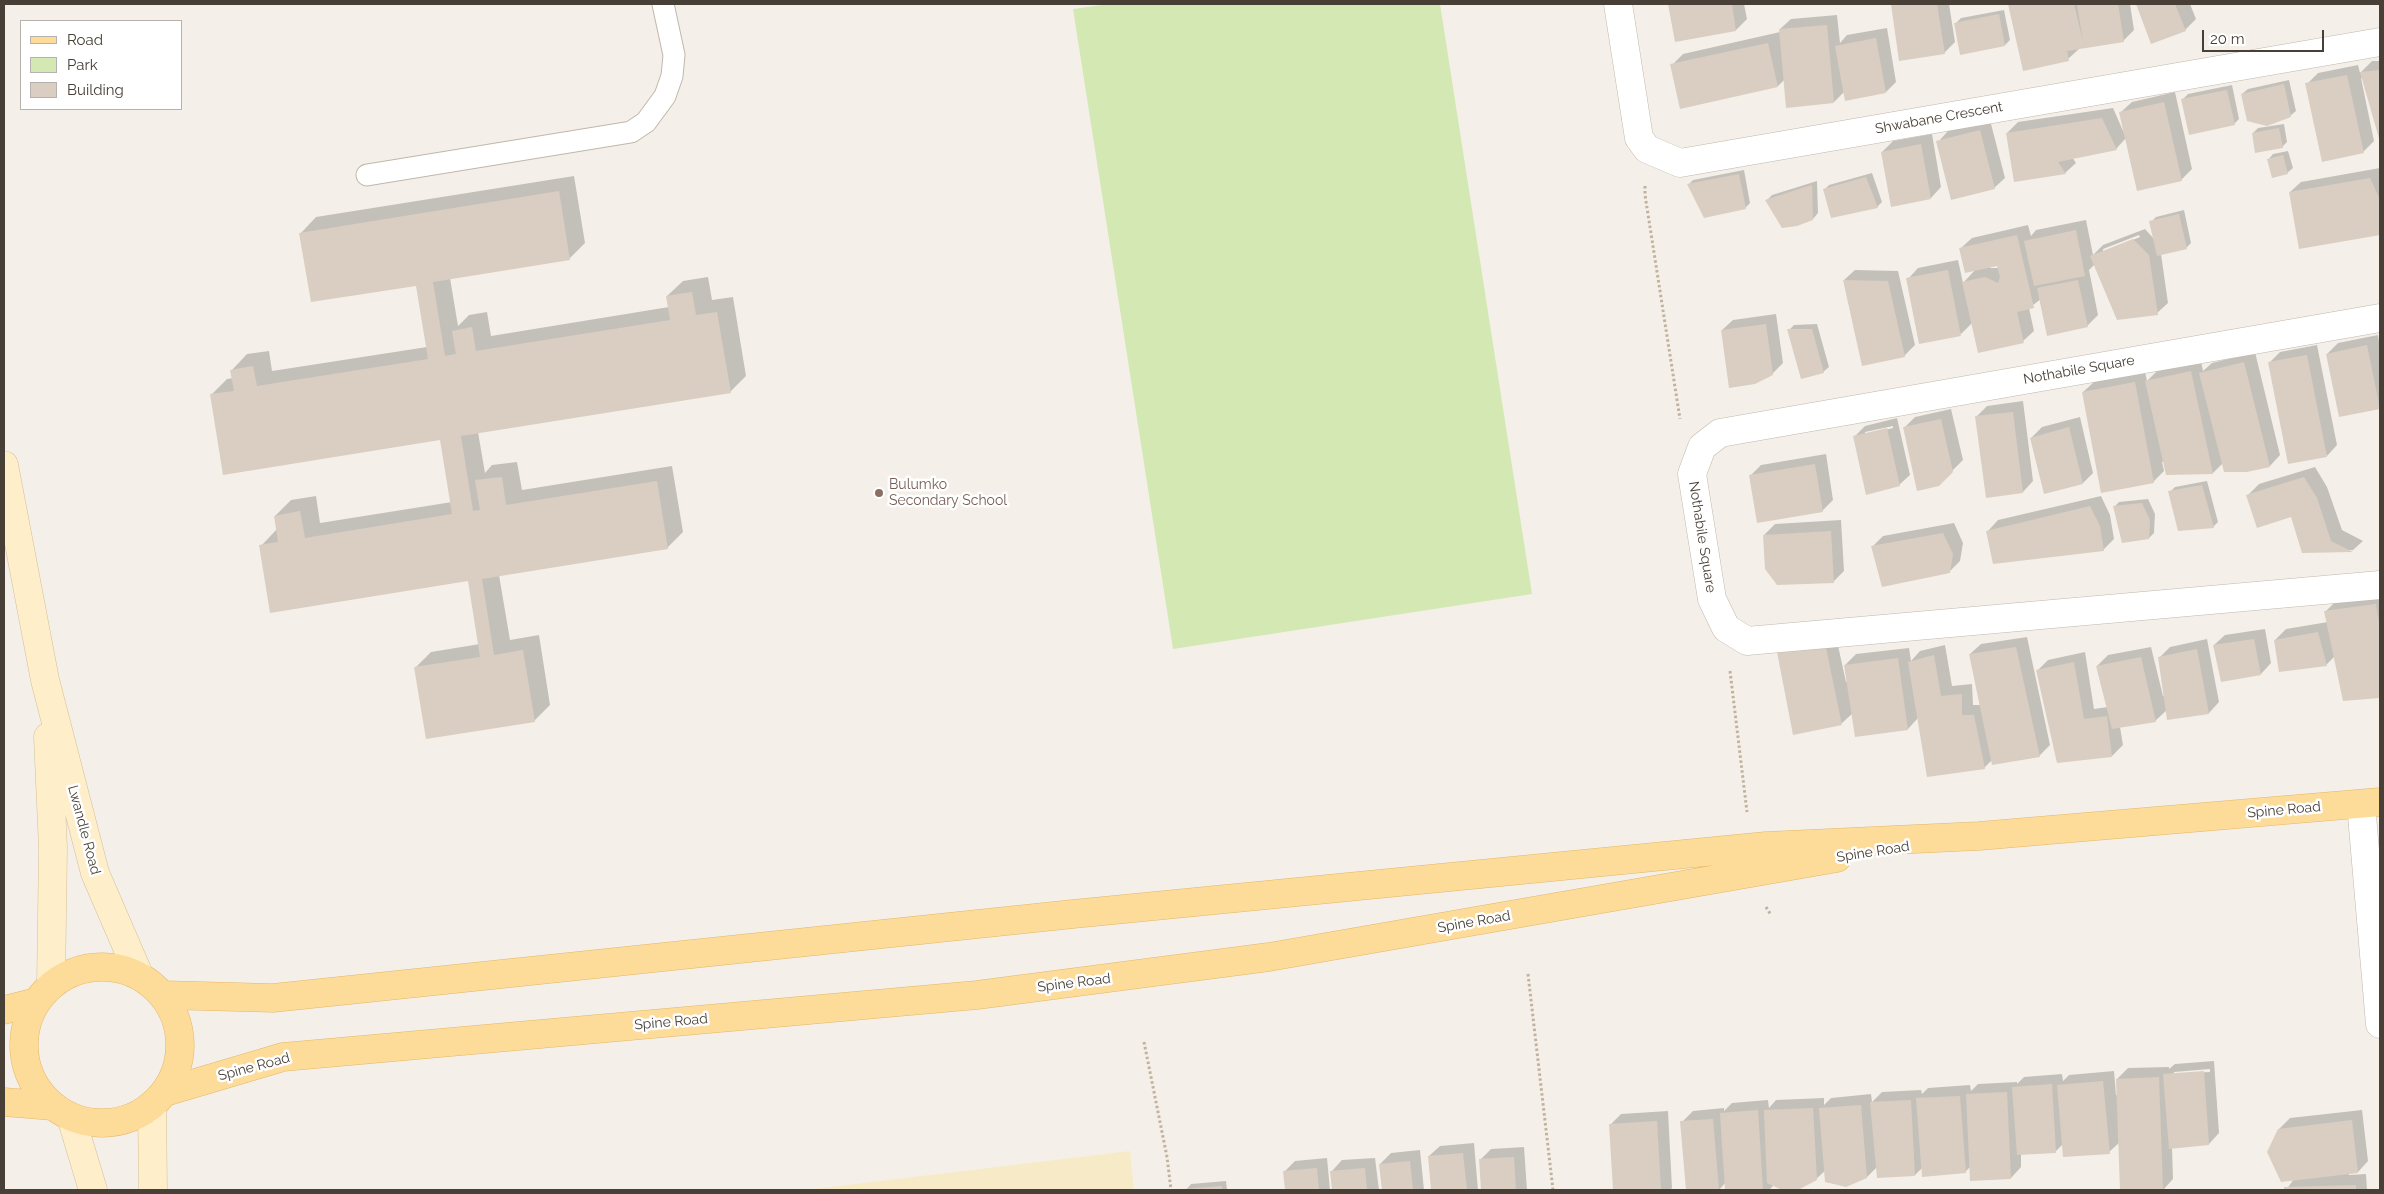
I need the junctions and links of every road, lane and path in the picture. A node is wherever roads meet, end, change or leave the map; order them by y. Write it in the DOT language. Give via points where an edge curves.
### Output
graph roads {
  1 [pos="663,4"];
  2 [pos="1618,4"];
  3 [pos="2380,42"];
  4 [pos="1648,150"];
  5 [pos="367,175"];
  6 [pos="2380,318"];
  7 [pos="1702,447"];
  8 [pos="4,465"];
  9 [pos="2380,585"];
  10 [pos="1726,628"];
  11 [pos="45,680"];
  12 [pos="2371,803"];
  13 [pos="1747,814"];
  14 [pos="1979,836"];
  15 [pos="1528,974"];
  16 [pos="139,975"];
  17 [pos="44,994"];
  18 [pos="164,995"];
  19 [pos="4,1010"];
  20 [pos="2380,1024"];
  21 [pos="1144,1042"];
  22 [pos="159,1099"];
  23 [pos="4,1102"];
  24 [pos="62,1112"];
  25 [pos="93,1190"];
  26 [pos="153,1190"];
  27 [pos="1171,1190"];
  28 [pos="1553,1190"];
  1 -- 5 [label="lane" via="674,55 672,76 665,96 646,122 631,132"];
  2 -- 4 [label="street" via="1639,138"];
  3 -- 4 [label="street, Shwabane Crescent" via="1680,163"];
  4 -- 7 [label="path" via="1645,195 1680,420"];
  6 -- 7 [label="street, Nothabile Square" via="1720,433"];
  7 -- 10 [label="street, Nothabile Square" via="1692,474 1712,599"];
  8 -- 11 [label="street, Lwandle Road"];
  9 -- 10 [label="street" via="1747,641"];
  10 -- 13 [label="path"];
  11 -- 16 [label="street, Lwandle Road" via="95,873"];
  11 -- 17 [label="street, Lwandle Road" via="53,848"];
  12 -- 14 [label="main road, Spine Road"];
  12 -- 20 [label="street"];
  14 -- 18 [label="main road, Spine Road" via="1741,848 272,998"];
  14 -- 22 [label="main road, Spine Road" via="1753,871 1268,957 977,995 283,1057"];
  15 -- 28 [label="path"];
  16 -- 17 [label="main road" via="125,969 93,967 71,973"];
  16 -- 18 [label="main road"];
  17 -- 19 [label="main road"];
  17 -- 24 [label="main road" via="27,1023 23,1040 25,1057 29,1074 38,1090"];
  18 -- 22 [label="main road" via="179,1024 181,1042 175,1076"];
  21 -- 27 [label="path"];
  22 -- 24 [label="main road, Spine Road" via="134,1117 114,1122 92,1122"];
  22 -- 26 [label="street"];
  23 -- 24 [label="main road, Spine Road"];
  24 -- 25 [label="street"];
}
